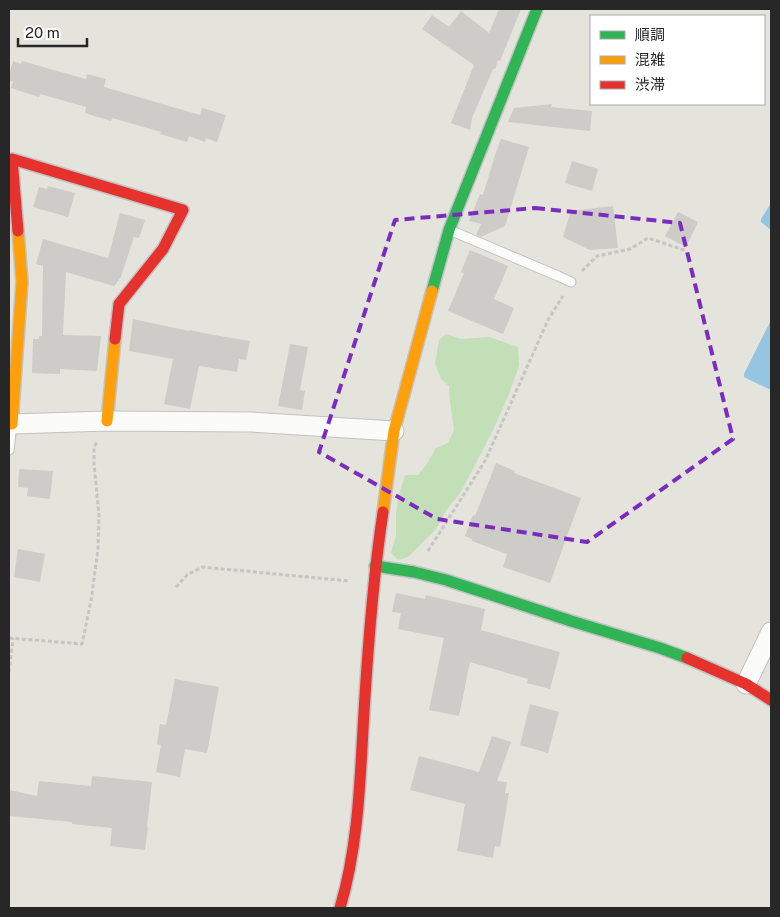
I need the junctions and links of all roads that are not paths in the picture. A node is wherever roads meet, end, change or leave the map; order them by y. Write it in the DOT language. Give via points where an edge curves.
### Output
graph roads {
  1 [pos="537,9"];
  2 [pos="450,230"];
  3 [pos="571,282"];
  4 [pos="107,421"];
  5 [pos="10,424"];
  6 [pos="394,431"];
  7 [pos="9,450"];
  8 [pos="375,566"];
  9 [pos="771,632"];
  10 [pos="746,684"];
  11 [pos="771,700"];
  12 [pos="340,908"];
  1 -- 2 [label="street"];
  2 -- 3 [label="lane"];
  2 -- 6 [label="street"];
  4 -- 5 [label="street"];
  4 -- 5 [label="street" via="119,304 163,249 183,210 12,159 22,282"];
  4 -- 6 [label="street" via="251,422"];
  5 -- 7 [label="lane"];
  6 -- 8 [label="street"];
  8 -- 10 [label="street" via="446,580 660,648"];
  8 -- 12 [label="street" via="360,792 352,858"];
  9 -- 10 [label="street"];
  10 -- 11 [label="street"];
}
